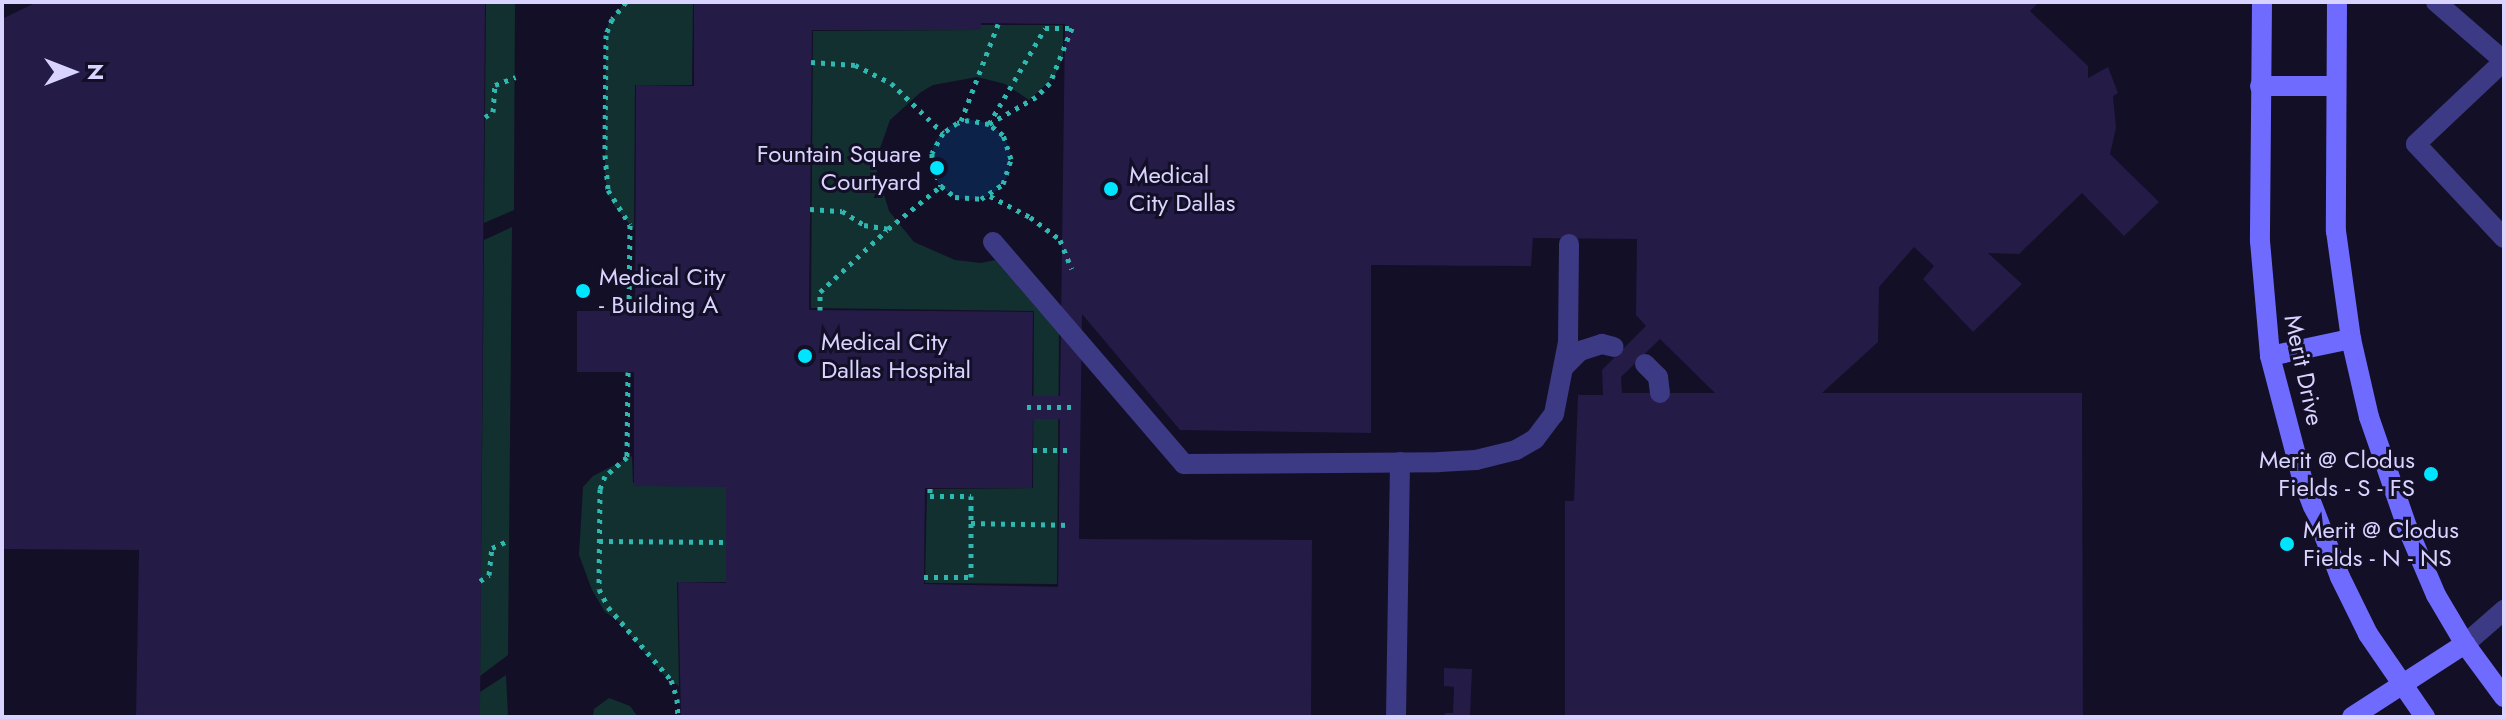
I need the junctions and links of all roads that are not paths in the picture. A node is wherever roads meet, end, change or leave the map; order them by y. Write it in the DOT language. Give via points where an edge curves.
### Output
graph roads {
  1 [pos="2262,2"];
  2 [pos="2337,2"];
  3 [pos="2436,2"];
  4 [pos="2504,61"];
  5 [pos="2260,86"];
  6 [pos="2335,86"];
  7 [pos="2504,238"];
  8 [pos="993,242"];
  9 [pos="1569,244"];
  10 [pos="2351,339"];
  11 [pos="1614,347"];
  12 [pos="2270,356"];
  13 [pos="1645,364"];
  14 [pos="1564,367"];
  15 [pos="1660,393"];
  16 [pos="1400,462"];
  17 [pos="2504,610"];
  18 [pos="2465,644"];
  19 [pos="2401,684"];
  20 [pos="2504,697"];
  21 [pos="1396,717"];
  22 [pos="2352,717"];
  23 [pos="2425,717"];
  1 -- 5 [label="street, Merit Drive"];
  2 -- 6 [label="street"];
  3 -- 4 [label="lane"];
  4 -- 7 [label="lane" via="2416,144"];
  5 -- 6 [label="street"];
  5 -- 12 [label="street, Merit Drive" via="2260,241"];
  6 -- 10 [label="street" via="2336,231"];
  8 -- 16 [label="lane" via="1184,464"];
  9 -- 14 [label="lane"];
  10 -- 12 [label="street"];
  10 -- 18 [label="street" via="2369,417 2401,513 2436,595"];
  11 -- 14 [label="lane" via="1602,344 1580,351"];
  12 -- 19 [label="street, Merit Drive" via="2302,478 2340,577"];
  13 -- 15 [label="lane" via="1658,377"];
  14 -- 16 [label="lane" via="1554,414 1535,439 1476,460"];
  16 -- 21 [label="lane"];
  17 -- 18 [label="lane"];
  18 -- 19 [label="street"];
  18 -- 20 [label="street"];
  19 -- 22 [label="street"];
  19 -- 23 [label="street, Merit Drive"];
}
